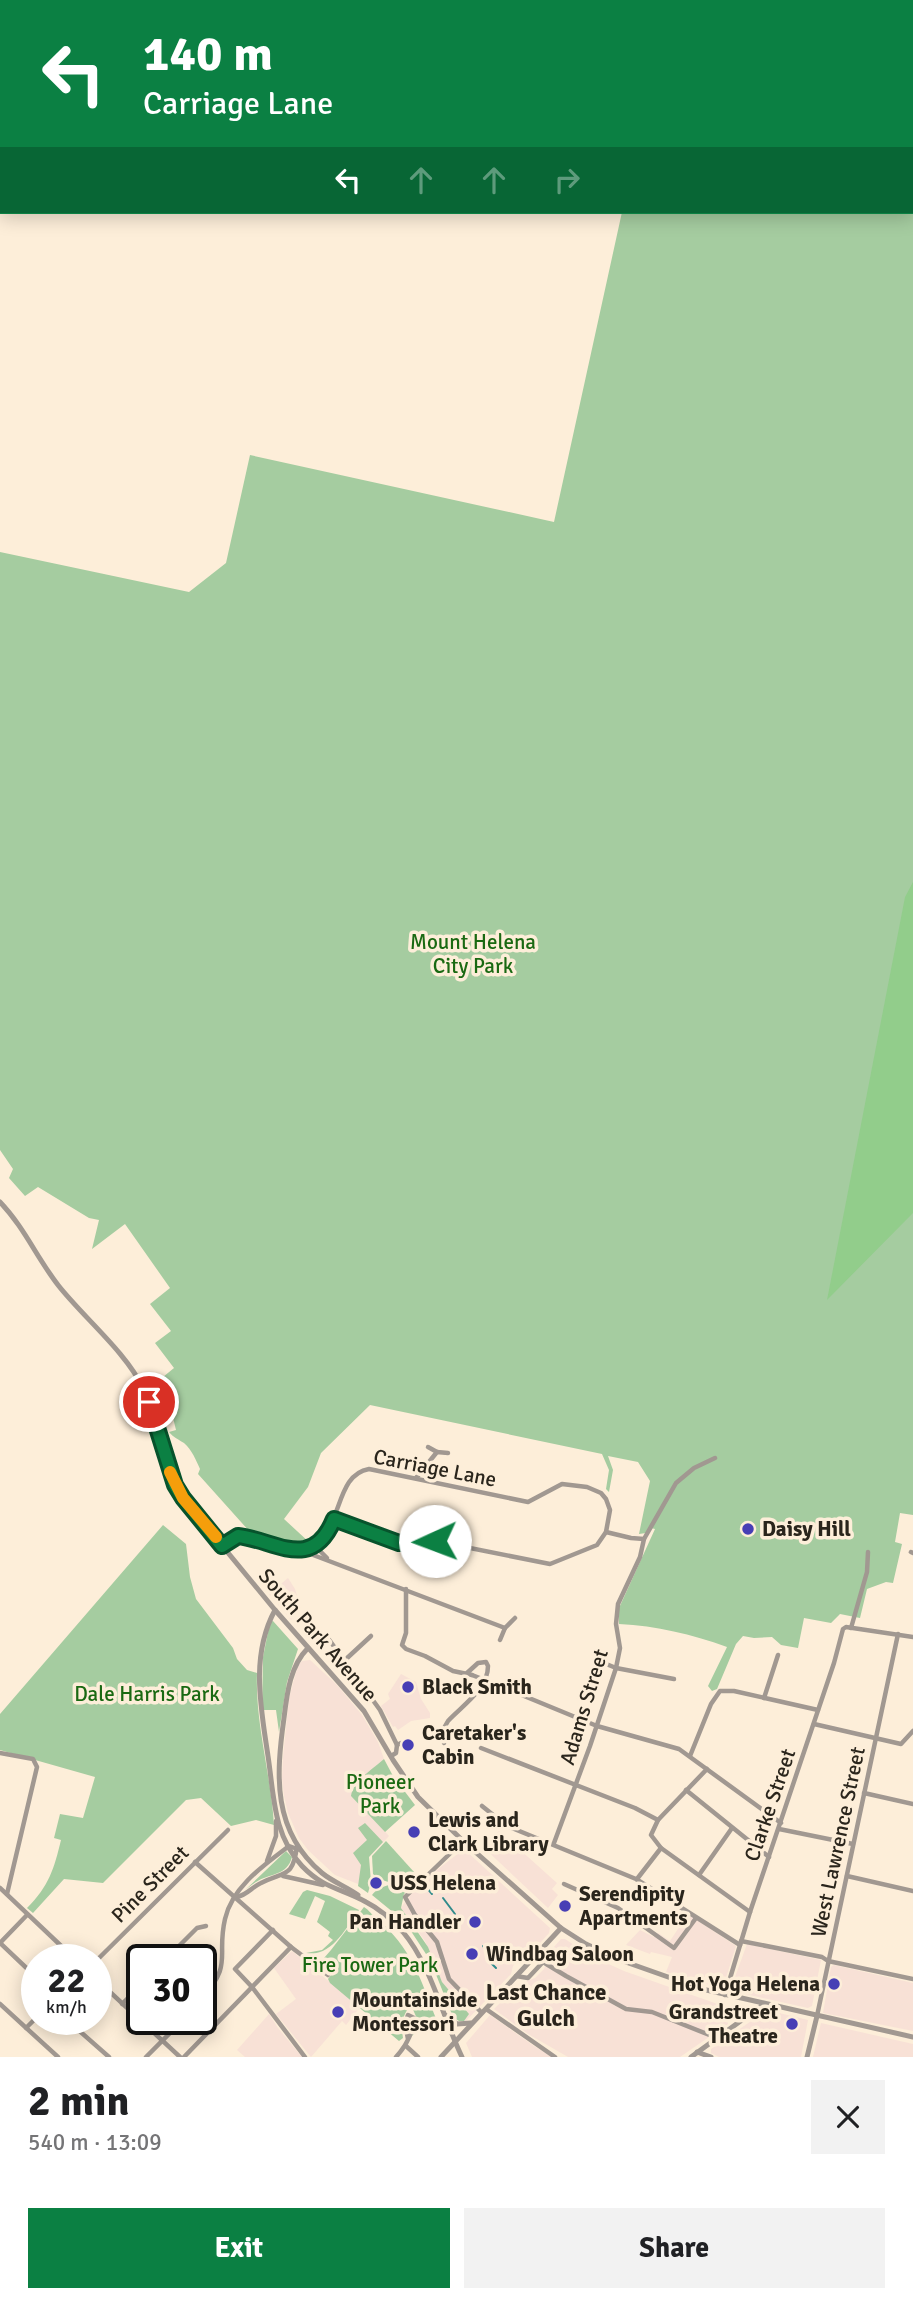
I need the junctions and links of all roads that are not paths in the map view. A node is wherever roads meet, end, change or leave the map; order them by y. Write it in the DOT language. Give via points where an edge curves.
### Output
graph roads {
  1 [pos="0,1202"];
  2 [pos="428,1447"];
  3 [pos="437,1452"];
  4 [pos="448,1453"];
  5 [pos="715,1458"];
  6 [pos="416,1478"];
  7 [pos="334,1519"];
  8 [pos="606,1532"];
  9 [pos="644,1539"];
  10 [pos="316,1544"];
  11 [pos="222,1546"];
  12 [pos="298,1549"];
  13 [pos="868,1552"];
  14 [pos="330,1560"];
  15 [pos="405,1589"];
  16 [pos="275,1610"];
  17 [pos="515,1618"];
  18 [pos="505,1628"];
  19 [pos="848,1628"];
  20 [pos="325,1634"];
  21 [pos="898,1634"];
  22 [pos="370,1636"];
  23 [pos="913,1637"];
  24 [pos="500,1640"];
  25 [pos="308,1648"];
  26 [pos="778,1655"];
  27 [pos="345,1660"];
  28 [pos="599,1661"];
  29 [pos="616,1668"];
  30 [pos="470,1674"];
  31 [pos="674,1679"];
  32 [pos="764,1698"];
  33 [pos="818,1710"];
  34 [pos="814,1724"];
  35 [pos="597,1726"];
  36 [pos="913,1731"];
  37 [pos="876,1739"];
  38 [pos="444,1743"];
  39 [pos="481,1748"];
  40 [pos="0,1753"];
  41 [pos="391,1756"];
  42 [pos="691,1756"];
  43 [pos="706,1769"];
  44 [pos="577,1785"];
  45 [pos="686,1790"];
  46 [pos="864,1793"];
  47 [pos="913,1804"];
  48 [pos="482,1806"];
  49 [pos="658,1820"];
  50 [pos="276,1822"];
  51 [pos="780,1826"];
  52 [pos="732,1828"];
  53 [pos="228,1830"];
  54 [pos="463,1840"];
  55 [pos="554,1843"];
  56 [pos="853,1844"];
  57 [pos="289,1846"];
  58 [pos="299,1848"];
  59 [pos="661,1848"];
  60 [pos="769,1857"];
  61 [pos="296,1858"];
  62 [pos="195,1862"];
  63 [pos="267,1863"];
  64 [pos="699,1875"];
  65 [pos="847,1875"];
  66 [pos="283,1876"];
  67 [pos="637,1879"];
  68 [pos="564,1884"];
  69 [pos="326,1886"];
  70 [pos="0,1888"];
  71 [pos="913,1891"];
  72 [pos="7,1894"];
  73 [pos="236,1897"];
  74 [pos="364,1900"];
  75 [pos="750,1912"];
  76 [pos="27,1915"];
  77 [pos="696,1918"];
  78 [pos="206,1926"];
  79 [pos="561,1928"];
  80 [pos="273,1930"];
  81 [pos="0,1943"];
  82 [pos="741,1943"];
  83 [pos="59,1944"];
  84 [pos="181,1944"];
  85 [pos="112,1945"];
  86 [pos="291,1947"];
  87 [pos="536,1954"];
  88 [pos="828,1961"];
  89 [pos="544,1962"];
  90 [pos="21,1963"];
  91 [pos="328,1975"];
  92 [pos="516,1976"];
  93 [pos="217,1978"];
  94 [pos="913,1979"];
  95 [pos="252,1987"];
  96 [pos="112,1994"];
  97 [pos="725,1995"];
  98 [pos="126,2000"];
  99 [pos="0,2004"];
  100 [pos="122,2004"];
  101 [pos="764,2004"];
  102 [pos="483,2010"];
  103 [pos="443,2013"];
  104 [pos="817,2016"];
  105 [pos="21,2023"];
  106 [pos="471,2023"];
  107 [pos="34,2035"];
  108 [pos="84,2035"];
  109 [pos="169,2035"];
  110 [pos="913,2037"];
  111 [pos="408,2039"];
  112 [pos="718,2039"];
  113 [pos="455,2041"];
  114 [pos="163,2042"];
  115 [pos="406,2046"];
  116 [pos="48,2048"];
  117 [pos="698,2052"];
  118 [pos="47,2057"];
  119 [pos="58,2057"];
  120 [pos="109,2057"];
  121 [pos="146,2057"];
  122 [pos="182,2057"];
  123 [pos="305,2057"];
  124 [pos="396,2057"];
  125 [pos="418,2057"];
  126 [pos="441,2057"];
  127 [pos="462,2057"];
  128 [pos="555,2057"];
  129 [pos="691,2057"];
  130 [pos="711,2057"];
  131 [pos="807,2057"];
  1 -- 11 [label="street, South Park Avenue" via="23,1228 58,1284 134,1374 149,1402 175,1485"];
  2 -- 3 [label="street"];
  3 -- 4 [label="street"];
  3 -- 6 [label="street"];
  5 -- 9 [label="street, Adams Street" via="676,1483"];
  6 -- 7 [label="street, Carriage Lane" via="373,1469 359,1471 351,1478"];
  6 -- 8 [label="street, Carriage Lane" via="528,1502 562,1484 587,1487 606,1499 610,1510"];
  7 -- 8 [label="street" via="399,1543 440,1542 550,1564 597,1545"];
  7 -- 10 [label="street, Carriage Lane"];
  8 -- 9 [label="street"];
  9 -- 29 [label="street, Adams Street" via="618,1604"];
  10 -- 12 [label="street"];
  10 -- 14 [label="street"];
  11 -- 12 [label="street" via="238,1536"];
  11 -- 16 [label="street, South Park Avenue"];
  12 -- 14 [label="street"];
  13 -- 19 [label="street, Clarke Street" via="867,1572"];
  14 -- 15 [label="street"];
  15 -- 18 [label="street"];
  15 -- 30 [label="street" via="402,1645 453,1671"];
  16 -- 25 [label="street, South Park Avenue"];
  16 -- 50 [label="street" via="264,1637 259,1680"];
  17 -- 18 [label="street"];
  18 -- 24 [label="street"];
  19 -- 21 [label="street"];
  19 -- 33 [label="street, Clarke Street" via="843,1629"];
  20 -- 27 [label="street"];
  21 -- 23 [label="street"];
  21 -- 37 [label="street, West Lawrence Street"];
  22 -- 27 [label="street"];
  25 -- 41 [label="street, South Park Avenue" via="364,1711"];
  25 -- 58 [label="street" via="294,1667 286,1698 279,1762 281,1807"];
  26 -- 32 [label="street"];
  27 -- 41 [label="street" via="399,1744"];
  28 -- 29 [label="street"];
  29 -- 31 [label="street"];
  29 -- 35 [label="street, Adams Street"];
  30 -- 35 [label="street, bridge"];
  30 -- 38 [label="street" via="478,1662 488,1665 480,1688 444,1728"];
  32 -- 33 [label="street"];
  32 -- 42 [label="street" via="718,1692"];
  33 -- 34 [label="street, Clarke Street"];
  34 -- 37 [label="street"];
  34 -- 51 [label="street, Clarke Street"];
  35 -- 42 [label="street"];
  35 -- 44 [label="street, Adams Street"];
  36 -- 37 [label="street" via="901,1744"];
  37 -- 46 [label="street, West Lawrence Street"];
  39 -- 44 [label="street"];
  40 -- 72 [label="street" via="33,1759 37,1767"];
  41 -- 54 [label="street, South Park Avenue" via="418,1797"];
  42 -- 43 [label="street"];
  43 -- 45 [label="street"];
  43 -- 51 [label="street"];
  44 -- 49 [label="street"];
  44 -- 55 [label="street, Adams Street"];
  45 -- 49 [label="street"];
  45 -- 52 [label="street"];
  46 -- 47 [label="street"];
  46 -- 56 [label="street, West Lawrence Street"];
  48 -- 55 [label="street" via="507,1825"];
  49 -- 59 [label="street" via="651,1835"];
  50 -- 57 [label="street"];
  50 -- 63 [label="street"];
  51 -- 56 [label="street"];
  51 -- 60 [label="street, Clarke Street"];
  52 -- 60 [label="street"];
  52 -- 64 [label="street"];
  53 -- 62 [label="street, Pine Street"];
  54 -- 79 [label="street, South Park Avenue"];
  54 -- 102 [label="street" via="405,1896 438,1942 449,1979"];
  55 -- 67 [label="street"];
  56 -- 65 [label="street, West Lawrence Street"];
  57 -- 58 [label="street"];
  57 -- 61 [label="street"];
  57 -- 63 [label="street"];
  58 -- 61 [label="street"];
  58 -- 74 [label="street" via="322,1873"];
  59 -- 64 [label="street"];
  59 -- 67 [label="street"];
  60 -- 75 [label="street, Clarke Street"];
  61 -- 66 [label="street"];
  61 -- 69 [label="street"];
  62 -- 73 [label="street"];
  62 -- 85 [label="street, Pine Street"];
  63 -- 73 [label="street"];
  64 -- 75 [label="street"];
  65 -- 71 [label="street"];
  65 -- 88 [label="street, West Lawrence Street"];
  66 -- 69 [label="street"];
  66 -- 73 [label="street"];
  67 -- 77 [label="street"];
  68 -- 77 [label="street" via="618,1908 674,1948"];
  69 -- 74 [label="street"];
  70 -- 72 [label="street"];
  72 -- 76 [label="street"];
  73 -- 80 [label="street"];
  73 -- 93 [label="street" via="225,1916 223,1964"];
  74 -- 103 [label="street" via="411,1944"];
  75 -- 82 [label="street, Clarke Street"];
  76 -- 81 [label="street"];
  76 -- 83 [label="street"];
  77 -- 82 [label="street"];
  78 -- 84 [label="street" via="197,1928"];
  79 -- 87 [label="street"];
  79 -- 97 [label="street, South Park Avenue" via="620,1960"];
  80 -- 86 [label="street"];
  80 -- 95 [label="street" via="236,1966"];
  81 -- 90 [label="street"];
  82 -- 88 [label="street"];
  82 -- 97 [label="street, Clarke Street"];
  86 -- 91 [label="street"];
  86 -- 95 [label="street"];
  87 -- 89 [label="street"];
  87 -- 92 [label="street"];
  88 -- 94 [label="street"];
  88 -- 104 [label="street, West Lawrence Street"];
  89 -- 92 [label="street" via="528,1978"];
  89 -- 112 [label="street" via="626,2009 652,2012"];
  92 -- 102 [label="street"];
  95 -- 122 [label="street"];
  95 -- 123 [label="street"];
  96 -- 100 [label="street"];
  97 -- 101 [label="street, South Park Avenue"];
  98 -- 100 [label="street"];
  99 -- 105 [label="street"];
  100 -- 114 [label="street"];
  101 -- 104 [label="street, South Park Avenue"];
  101 -- 112 [label="street"];
  102 -- 106 [label="street"];
  102 -- 128 [label="street"];
  103 -- 106 [label="street" via="457,2024"];
  103 -- 113 [label="street"];
  104 -- 110 [label="street, South Park Avenue"];
  104 -- 131 [label="street, West Lawrence Street"];
  106 -- 113 [label="street"];
  107 -- 116 [label="street"];
  108 -- 120 [label="street"];
  109 -- 114 [label="street"];
  111 -- 115 [label="street"];
  112 -- 117 [label="street"];
  113 -- 126 [label="street"];
  113 -- 127 [label="street"];
  114 -- 121 [label="street"];
  114 -- 122 [label="street"];
  115 -- 124 [label="street"];
  115 -- 125 [label="street"];
  116 -- 118 [label="street"];
  116 -- 119 [label="street"];
  117 -- 129 [label="street"];
  117 -- 130 [label="street"];
}
